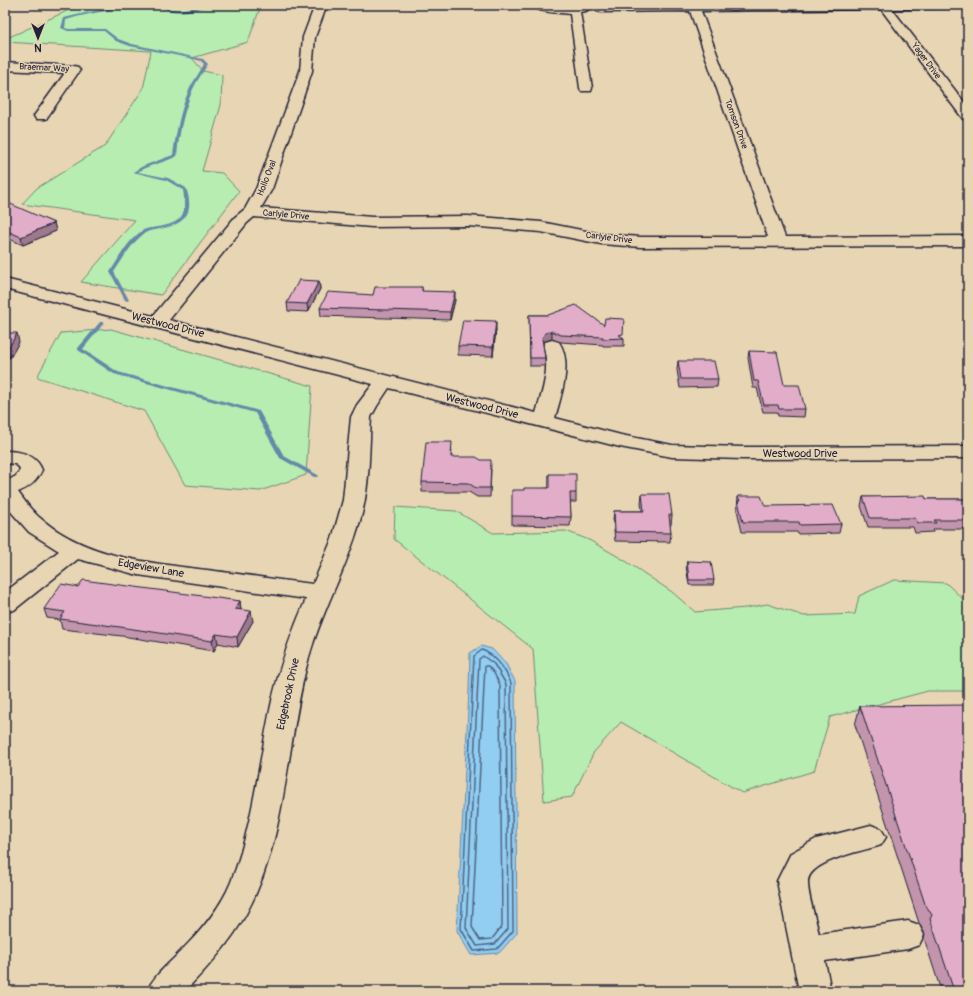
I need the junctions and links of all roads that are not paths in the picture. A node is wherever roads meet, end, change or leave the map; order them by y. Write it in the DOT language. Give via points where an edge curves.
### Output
graph roads {
  1 [pos="321,5"];
  2 [pos="538,5"];
  3 [pos="587,5"];
  4 [pos="968,5"];
  5 [pos="884,6"];
  6 [pos="601,8"];
  7 [pos="694,8"];
  8 [pos="572,10"];
  9 [pos="5,66"];
  10 [pos="586,88"];
  11 [pos="41,116"];
  12 [pos="968,116"];
  13 [pos="251,212"];
  14 [pos="778,241"];
  15 [pos="968,241"];
  16 [pos="5,284"];
  17 [pos="157,322"];
  18 [pos="552,346"];
  19 [pos="384,382"];
  20 [pos="544,422"];
  21 [pos="968,452"];
  22 [pos="5,457"];
  23 [pos="5,490"];
  24 [pos="76,550"];
  25 [pos="321,593"];
  26 [pos="5,604"];
  27 [pos="871,837"];
  28 [pos="908,935"];
  29 [pos="806,950"];
  30 [pos="163,991"];
  31 [pos="815,991"];
  1 -- 13 [label="street, Hollo Oval" via="309,38 306,71 264,189"];
  2 -- 8 [label="street"];
  3 -- 8 [label="street"];
  4 -- 5 [label="street"];
  5 -- 7 [label="street"];
  5 -- 12 [label="street, Yager Drive"];
  6 -- 7 [label="street"];
  7 -- 14 [label="street, Tomson Drive"];
  8 -- 10 [label="street" via="576,14"];
  9 -- 11 [label="street, Braemar Way" via="74,70"];
  13 -- 14 [label="street, Carlyle Drive" via="372,222 468,221 541,227 602,239 641,242"];
  13 -- 17 [label="street, Hollo Oval" via="241,220"];
  14 -- 15 [label="street, Carlyle Drive"];
  16 -- 17 [label="street, Westwood Drive"];
  17 -- 19 [label="street, Westwood Drive"];
  18 -- 20 [label="street" via="556,355 555,366"];
  19 -- 20 [label="street, Westwood Drive"];
  19 -- 25 [label="street, Edgebrook Drive" via="361,418 352,512 340,549"];
  20 -- 21 [label="street, Westwood Drive" via="672,451"];
  22 -- 23 [label="street, Edgeview Lane" via="27,461 31,470 24,481"];
  23 -- 24 [label="street, Edgeview Lane" via="27,519 48,535"];
  24 -- 25 [label="street, Edgeview Lane" via="105,560 146,569"];
  24 -- 26 [label="street"];
  25 -- 30 [label="street, Edgebrook Drive" via="293,668 263,820 245,886 220,928"];
  27 -- 29 [label="street" via="827,848 802,862 792,881"];
  28 -- 29 [label="street"];
  29 -- 31 [label="street"];
}
